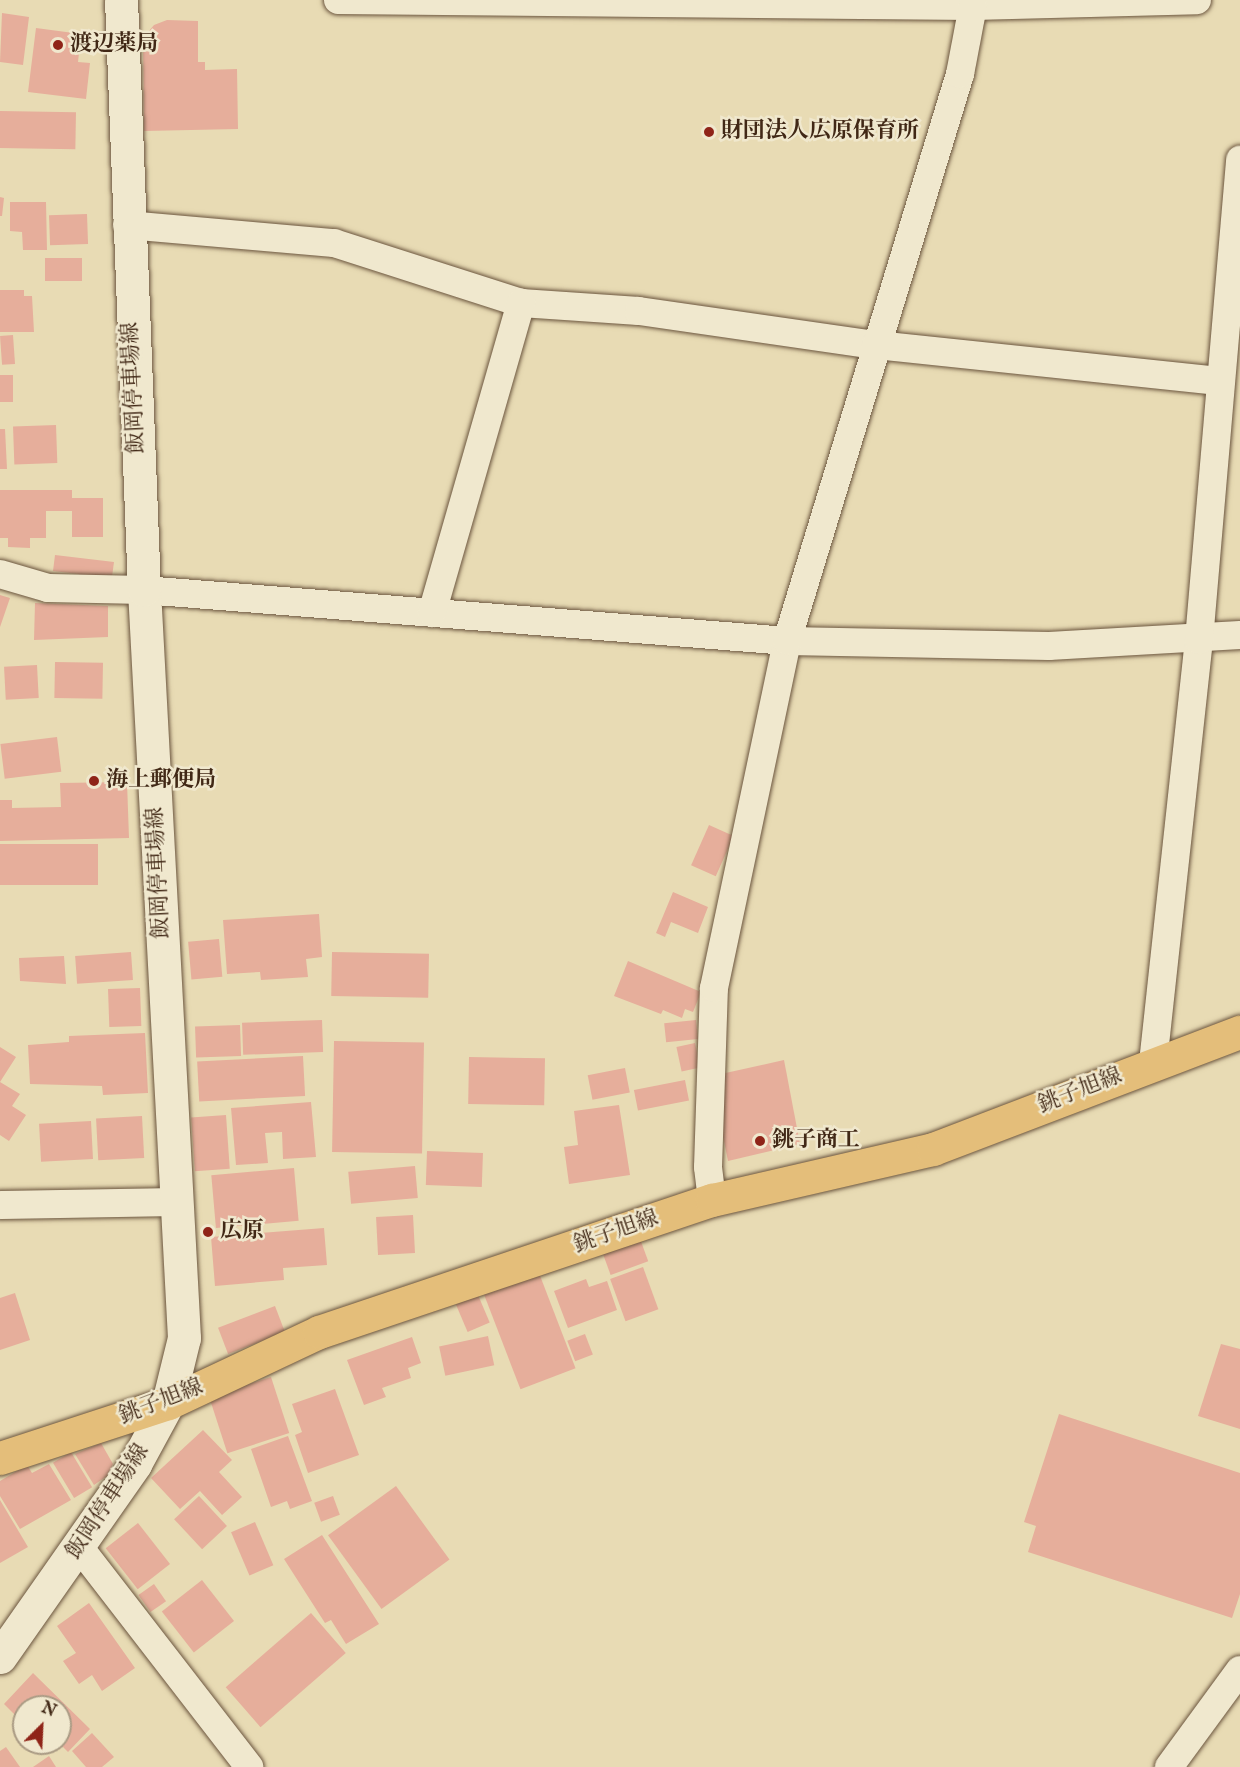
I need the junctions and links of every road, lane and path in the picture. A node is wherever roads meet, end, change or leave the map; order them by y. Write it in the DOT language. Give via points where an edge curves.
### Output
graph roads {
  1 [pos="121,0"];
  2 [pos="338,0"];
  3 [pos="1122,0"];
  4 [pos="1197,0"];
  5 [pos="974,6"];
  6 [pos="1240,160"];
  7 [pos="127,225"];
  8 [pos="521,303"];
  9 [pos="876,345"];
  10 [pos="1219,381"];
  11 [pos="0,574"];
  12 [pos="144,590"];
  13 [pos="432,613"];
  14 [pos="1240,635"];
  15 [pos="787,640"];
  16 [pos="1199,640"];
  17 [pos="1240,1032"];
  18 [pos="1153,1063"];
  19 [pos="712,1200"];
  20 [pos="177,1202"];
  21 [pos="0,1205"];
  22 [pos="168,1403"];
  23 [pos="0,1458"];
  24 [pos="80,1548"];
  25 [pos="0,1657"];
  26 [pos="1240,1670"];
  27 [pos="249,1767"];
  28 [pos="1169,1767"];
  1 -- 7 [label="main road, 飯岡停車場線"];
  2 -- 5 [label="street"];
  3 -- 4 [label="street"];
  3 -- 5 [label="street"];
  5 -- 9 [label="street" via="960,74"];
  6 -- 10 [label="street"];
  7 -- 8 [label="street" via="334,243"];
  7 -- 12 [label="main road, 飯岡停車場線"];
  8 -- 9 [label="street" via="639,311"];
  8 -- 13 [label="street"];
  9 -- 10 [label="street"];
  9 -- 15 [label="street"];
  10 -- 16 [label="street"];
  11 -- 12 [label="street" via="48,588"];
  12 -- 13 [label="street"];
  12 -- 20 [label="main road, 飯岡停車場線"];
  13 -- 15 [label="street"];
  14 -- 16 [label="street"];
  15 -- 16 [label="street" via="1049,645"];
  15 -- 19 [label="street" via="714,988 708,1167"];
  16 -- 18 [label="street"];
  17 -- 18 [label="main road, 銚子旭線"];
  18 -- 19 [label="main road, 銚子旭線" via="933,1149"];
  19 -- 22 [label="main road, 銚子旭線" via="320,1332"];
  20 -- 21 [label="street"];
  20 -- 22 [label="main road, 飯岡停車場線" via="184,1338"];
  22 -- 23 [label="main road, 銚子旭線"];
  22 -- 24 [label="main road, 飯岡停車場線" via="135,1464"];
  24 -- 25 [label="main road, 飯岡停車場線"];
  24 -- 27 [label="street"];
  26 -- 28 [label="street"];
}
